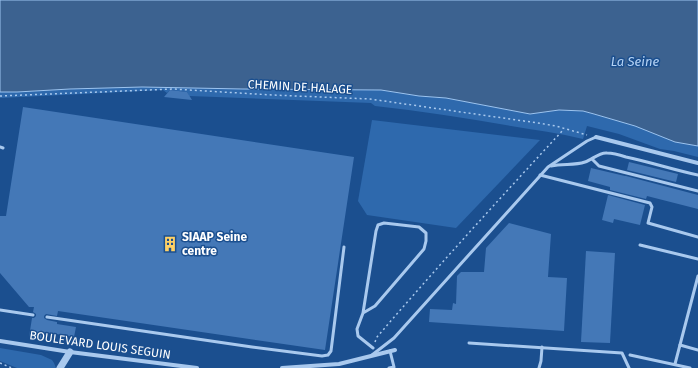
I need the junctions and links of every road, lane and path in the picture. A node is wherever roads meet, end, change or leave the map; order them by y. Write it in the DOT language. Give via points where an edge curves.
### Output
graph roads {
  1 [pos="0,96"];
  2 [pos="564,129"];
  3 [pos="596,137"];
  4 [pos="592,159"];
  5 [pos="698,163"];
  6 [pos="548,167"];
  7 [pos="540,175"];
  8 [pos="698,175"];
  9 [pos="698,192"];
  10 [pos="698,237"];
  11 [pos="640,245"];
  12 [pos="344,247"];
  13 [pos="698,259"];
  14 [pos="698,276"];
  15 [pos="0,310"];
  16 [pos="363,314"];
  17 [pos="33,315"];
  18 [pos="47,317"];
  19 [pos="0,341"];
  20 [pos="470,343"];
  21 [pos="680,345"];
  22 [pos="373,348"];
  23 [pos="542,348"];
  24 [pos="395,350"];
  25 [pos="698,350"];
  26 [pos="390,351"];
  27 [pos="70,352"];
  28 [pos="630,355"];
  29 [pos="371,357"];
  30 [pos="0,363"];
  31 [pos="675,364"];
  32 [pos="12,368"];
  33 [pos="60,368"];
  34 [pos="197,368"];
  35 [pos="282,368"];
  36 [pos="389,368"];
  37 [pos="539,368"];
  38 [pos="628,368"];
  39 [pos="690,368"];
  1 -- 2 [label="path, CHEMIN DE HALAGE" via="172,89 370,99"];
  2 -- 3 [label="path, CHEMIN DE HALAGE"];
  2 -- 22 [label="path" via="377,337"];
  3 -- 5 [label="street"];
  3 -- 6 [label="lane"];
  4 -- 6 [label="lane" via="575,165 559,164"];
  4 -- 8 [label="lane" via="606,152"];
  4 -- 9 [label="lane" via="599,166"];
  6 -- 7 [label="lane"];
  7 -- 10 [label="lane" via="650,203 652,207 648,223"];
  7 -- 29 [label="lane" via="394,338"];
  11 -- 13 [label="lane"];
  12 -- 18 [label="lane" via="331,351 328,355 252,347"];
  14 -- 21 [label="lane"];
  15 -- 17 [label="lane"];
  16 -- 16 [label="lane" via="378,225 384,223 419,227 426,233 424,249 375,306"];
  16 -- 22 [label="lane" via="357,329 358,336"];
  19 -- 27 [label="street, BOULEVARD LOUIS SEGUIN"];
  20 -- 23 [label="lane"];
  21 -- 25 [label="lane"];
  21 -- 31 [label="lane"];
  23 -- 37 [label="lane"];
  23 -- 38 [label="lane" via="622,353"];
  24 -- 26 [label="street"];
  26 -- 29 [label="street"];
  26 -- 36 [label="lane" via="394,367"];
  27 -- 33 [label="street"];
  27 -- 34 [label="street, BOULEVARD LOUIS SEGUIN"];
  28 -- 31 [label="lane"];
  29 -- 35 [label="street" via="339,364"];
  30 -- 32 [label="path"];
  31 -- 39 [label="lane"];
}
